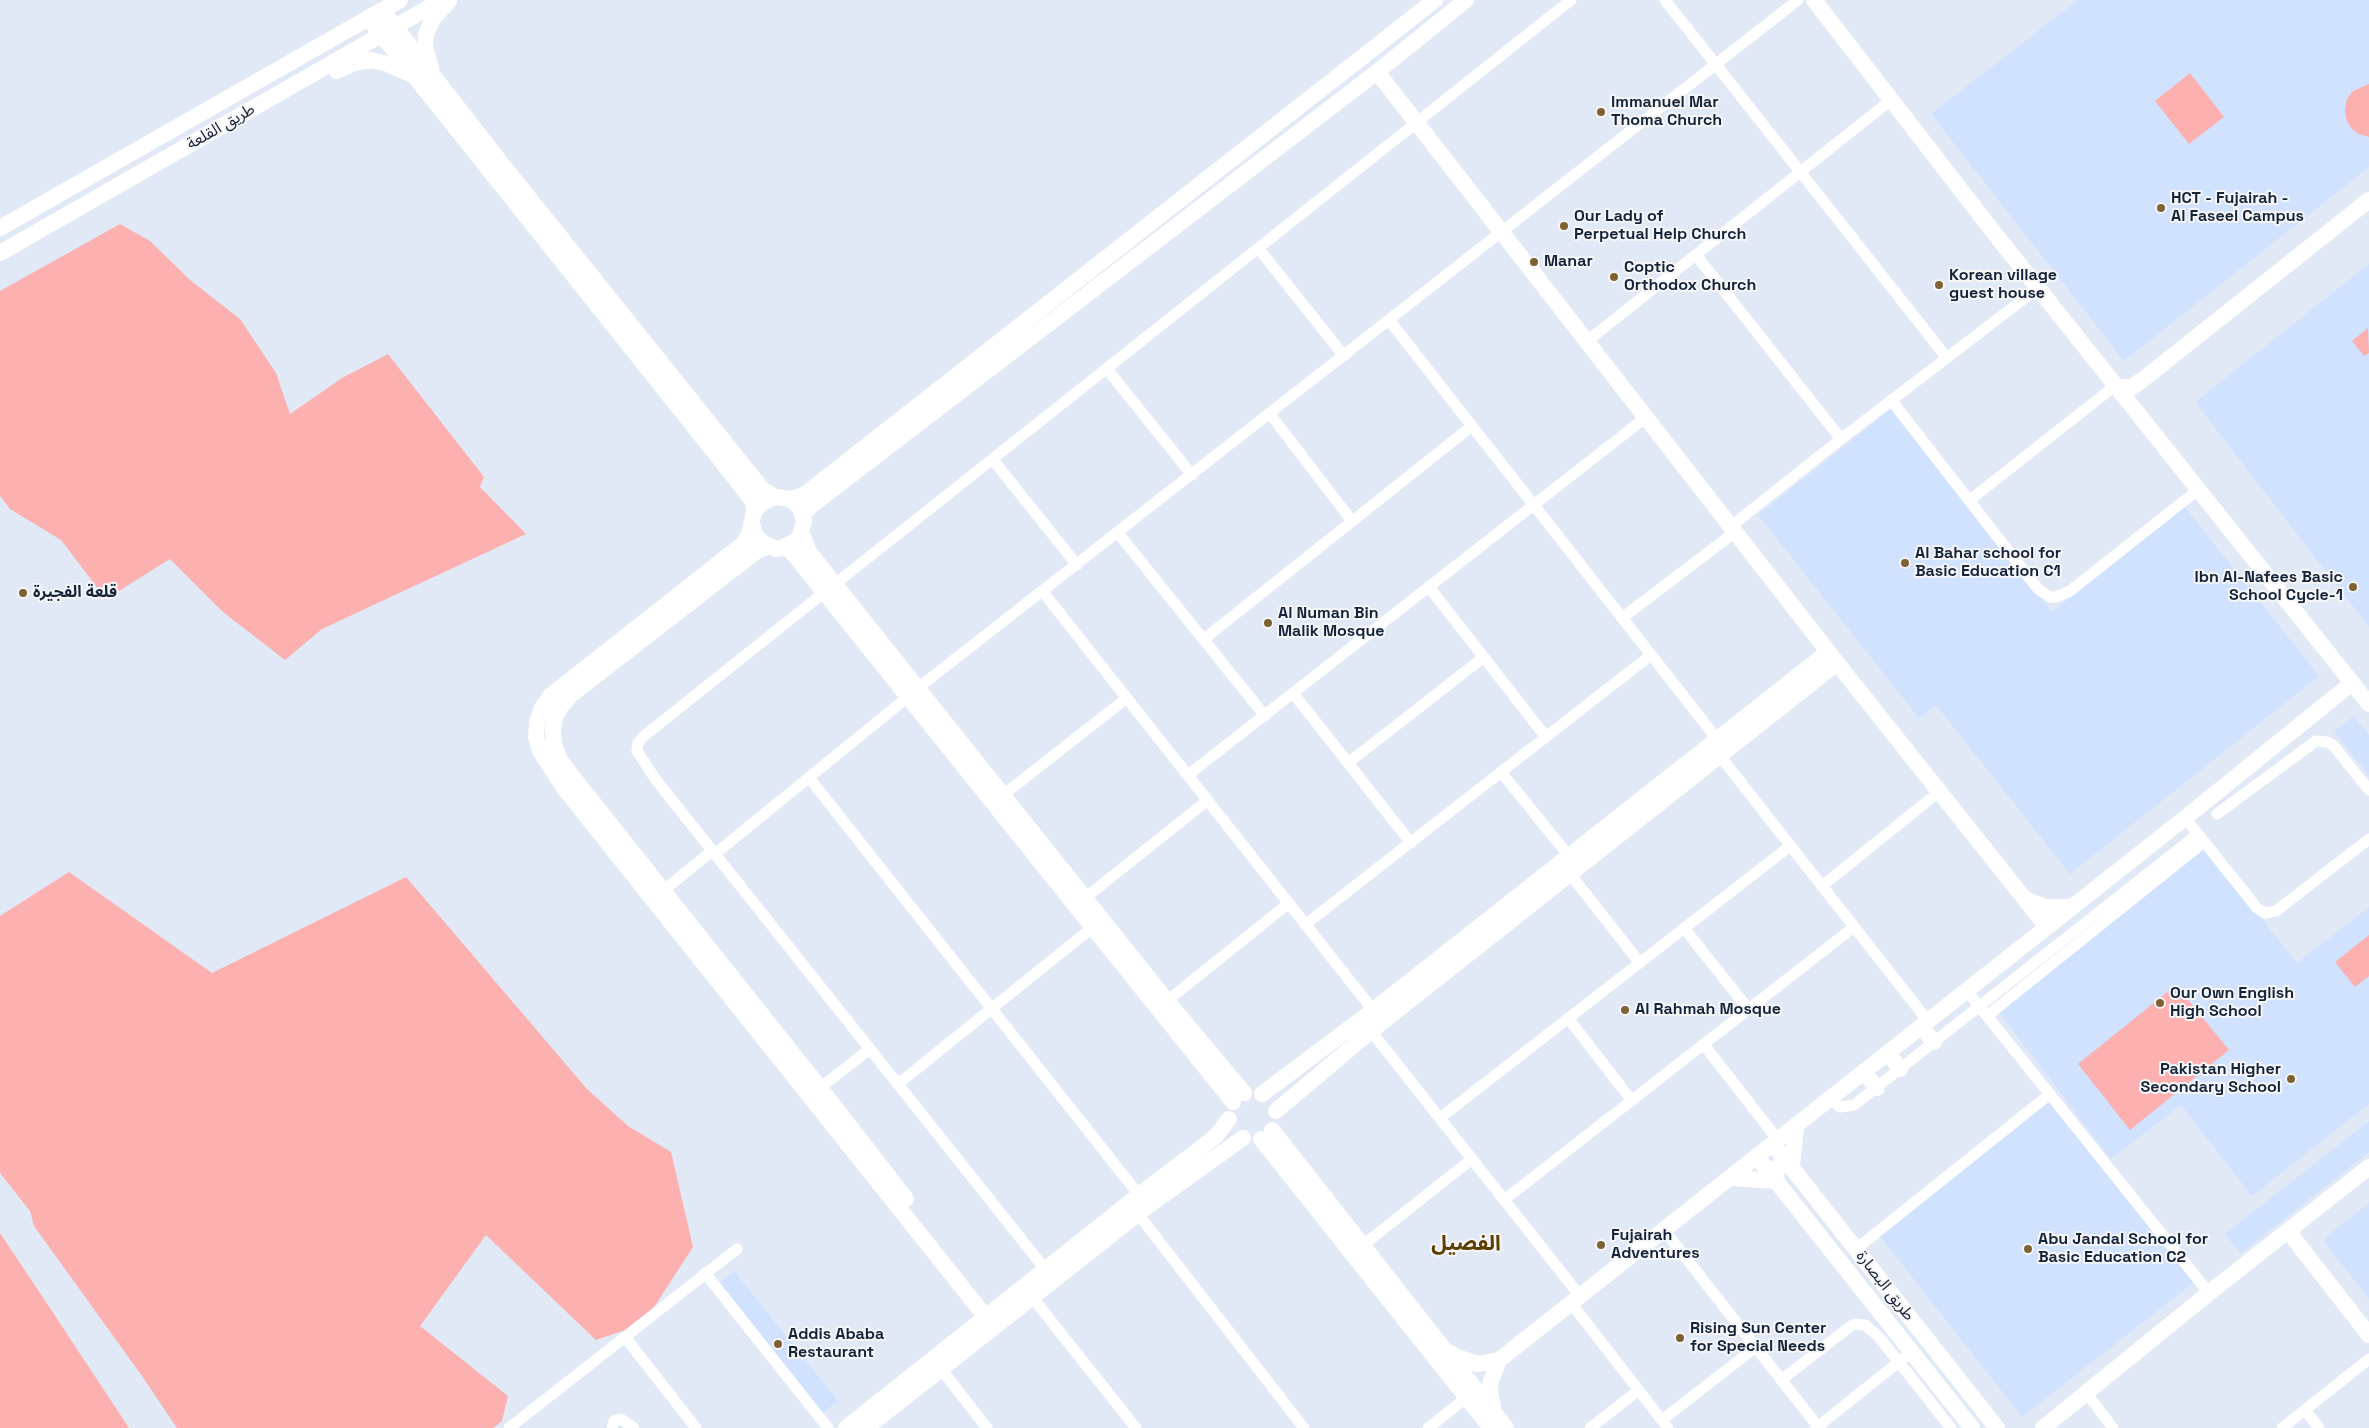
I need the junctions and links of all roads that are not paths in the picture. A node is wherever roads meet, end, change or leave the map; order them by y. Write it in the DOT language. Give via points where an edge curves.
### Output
graph roads {
  1 [pos="400,0"];
  2 [pos="442,0"];
  3 [pos="450,0"];
  4 [pos="1435,0"];
  5 [pos="1466,0"];
  6 [pos="1571,0"];
  7 [pos="1665,0"];
  8 [pos="1798,0"];
  9 [pos="1814,0"];
  10 [pos="375,14"];
  11 [pos="389,31"];
  12 [pos="1715,66"];
  13 [pos="1377,72"];
  14 [pos="423,75"];
  15 [pos="306,78"];
  16 [pos="1891,100"];
  17 [pos="1301,105"];
  18 [pos="1416,124"];
  19 [pos="1270,154"];
  20 [pos="1224,165"];
  21 [pos="1800,172"];
  22 [pos="2369,200"];
  23 [pos="1194,212"];
  24 [pos="0,228"];
  25 [pos="1500,232"];
  26 [pos="1259,249"];
  27 [pos="0,253"];
  28 [pos="1696,255"];
  29 [pos="2038,288"];
  30 [pos="1389,320"];
  31 [pos="1586,342"];
  32 [pos="1344,356"];
  33 [pos="1948,358"];
  34 [pos="1108,369"];
  35 [pos="2147,376"];
  36 [pos="2117,386"];
  37 [pos="1891,400"];
  38 [pos="1270,414"];
  39 [pos="1645,418"];
  40 [pos="2142,418"];
  41 [pos="1472,426"];
  42 [pos="1841,439"];
  43 [pos="993,460"];
  44 [pos="1192,475"];
  45 [pos="2199,489"];
  46 [pos="782,498"];
  47 [pos="1970,500"];
  48 [pos="1533,504"];
  49 [pos="803,514"];
  50 [pos="754,518"];
  51 [pos="1352,521"];
  52 [pos="1733,529"];
  53 [pos="1118,533"];
  54 [pos="802,534"];
  55 [pos="768,546"];
  56 [pos="788,547"];
  57 [pos="1077,565"];
  58 [pos="1429,586"];
  59 [pos="831,588"];
  60 [pos="1043,592"];
  61 [pos="1622,618"];
  62 [pos="1812,631"];
  63 [pos="1204,639"];
  64 [pos="1651,655"];
  65 [pos="1484,658"];
  66 [pos="1833,658"];
  67 [pos="1811,675"];
  68 [pos="2352,683"];
  69 [pos="1855,685"];
  70 [pos="914,692"];
  71 [pos="1293,693"];
  72 [pos="1126,698"];
  73 [pos="2369,704"];
  74 [pos="1265,716"];
  75 [pos="2293,731"];
  76 [pos="1546,737"];
  77 [pos="1717,739"];
  78 [pos="2304,748"];
  79 [pos="1720,756"];
  80 [pos="1348,763"];
  81 [pos="1501,772"];
  82 [pos="1188,776"];
  83 [pos="810,779"];
  84 [pos="2369,790"];
  85 [pos="1940,791"];
  86 [pos="1003,794"];
  87 [pos="1208,800"];
  88 [pos="2217,814"];
  89 [pos="2185,818"];
  90 [pos="2201,838"];
  91 [pos="2369,840"];
  92 [pos="1410,843"];
  93 [pos="1790,846"];
  94 [pos="714,853"];
  95 [pos="1569,856"];
  96 [pos="1570,874"];
  97 [pos="2110,877"];
  98 [pos="1822,886"];
  99 [pos="664,890"];
  100 [pos="2126,897"];
  101 [pos="1084,898"];
  102 [pos="2025,899"];
  103 [pos="1289,904"];
  104 [pos="2072,908"];
  105 [pos="1306,924"];
  106 [pos="1854,927"];
  107 [pos="2047,927"];
  108 [pos="1093,928"];
  109 [pos="1684,928"];
  110 [pos="2023,946"];
  111 [pos="1640,963"];
  112 [pos="1967,990"];
  113 [pos="1167,1001"];
  114 [pos="991,1007"];
  115 [pos="1373,1010"];
  116 [pos="1748,1010"];
  117 [pos="1983,1011"];
  118 [pos="1568,1018"];
  119 [pos="1925,1024"];
  120 [pos="1371,1031"];
  121 [pos="1934,1042"];
  122 [pos="1704,1044"];
  123 [pos="870,1049"];
  124 [pos="1888,1053"];
  125 [pos="1900,1069"];
  126 [pos="1864,1072"];
  127 [pos="898,1084"];
  128 [pos="820,1088"];
  129 [pos="1877,1088"];
  130 [pos="1262,1094"];
  131 [pos="2050,1094"];
  132 [pos="1238,1098"];
  133 [pos="1830,1099"];
  134 [pos="1632,1101"];
  135 [pos="1276,1111"];
  136 [pos="1440,1118"];
  137 [pos="1229,1119"];
  138 [pos="1796,1126"];
  139 [pos="1267,1134"];
  140 [pos="1242,1138"];
  141 [pos="1775,1142"];
  142 [pos="1758,1156"];
  143 [pos="1472,1159"];
  144 [pos="1792,1167"];
  145 [pos="2369,1167"];
  146 [pos="1730,1178"];
  147 [pos="1776,1181"];
  148 [pos="1139,1195"];
  149 [pos="1504,1200"];
  150 [pos="1138,1214"];
  151 [pos="1664,1230"];
  152 [pos="2288,1231"];
  153 [pos="1362,1246"];
  154 [pos="737,1249"];
  155 [pos="1856,1249"];
  156 [pos="949,1263"];
  157 [pos="1045,1269"];
  158 [pos="705,1274"];
  159 [pos="2209,1293"];
  160 [pos="1032,1298"];
  161 [pos="1575,1300"];
  162 [pos="989,1313"];
  163 [pos="2369,1335"];
  164 [pos="625,1337"];
  165 [pos="1756,1347"];
  166 [pos="1443,1348"];
  167 [pos="1906,1357"];
  168 [pos="2369,1358"];
  169 [pos="1499,1360"];
  170 [pos="941,1369"];
  171 [pos="1782,1380"];
  172 [pos="1639,1390"];
  173 [pos="2087,1394"];
  174 [pos="1466,1398"];
  175 [pos="2305,1410"];
  176 [pos="1492,1420"];
  177 [pos="1665,1424"];
  178 [pos="1818,1427"];
  179 [pos="509,1428"];
  180 [pos="612,1428"];
  181 [pos="634,1428"];
  182 [pos="696,1428"];
  183 [pos="828,1428"];
  184 [pos="846,1428"];
  185 [pos="866,1428"];
  186 [pos="986,1428"];
  187 [pos="1136,1428"];
  188 [pos="1304,1428"];
  189 [pos="1428,1428"];
  190 [pos="1506,1428"];
  191 [pos="1590,1428"];
  192 [pos="1951,1428"];
  193 [pos="1972,1428"];
  194 [pos="1997,1428"];
  195 [pos="2042,1428"];
  196 [pos="2113,1428"];
  197 [pos="2282,1428"];
  198 [pos="2319,1428"];
  1 -- 10 [label="street, طريق القلعة"];
  2 -- 11 [label="street, طريق القلعة"];
  3 -- 14 [label="street" via="433,19 426,34"];
  4 -- 17 [label="street"];
  5 -- 13 [label="street"];
  6 -- 18 [label="street"];
  7 -- 12 [label="street"];
  8 -- 12 [label="street"];
  9 -- 16 [label="street"];
  10 -- 11 [label="street"];
  10 -- 24 [label="street, طريق القلعة"];
  11 -- 14 [label="street"];
  11 -- 15 [label="street, طريق القلعة"];
  12 -- 21 [label="street"];
  12 -- 25 [label="street"];
  13 -- 18 [label="street"];
  13 -- 19 [label="street"];
  14 -- 15 [label="street" via="371,60 354,63 324,76"];
  14 -- 46 [label="street" via="763,490"];
  14 -- 50 [label="street" via="753,502"];
  15 -- 27 [label="street, طريق القلعة"];
  16 -- 21 [label="street"];
  16 -- 29 [label="street"];
  17 -- 19 [label="street" via="1287,125 1264,143 1263,150"];
  17 -- 20 [label="street"];
  18 -- 25 [label="street"];
  18 -- 26 [label="street"];
  19 -- 23 [label="street"];
  20 -- 23 [label="street" via="1232,166 1235,174 1204,199"];
  20 -- 46 [label="street" via="804,495"];
  21 -- 28 [label="street"];
  21 -- 33 [label="street"];
  22 -- 35 [label="street"];
  23 -- 49 [label="street"];
  25 -- 30 [label="street"];
  25 -- 31 [label="street"];
  26 -- 32 [label="street"];
  26 -- 34 [label="street"];
  28 -- 31 [label="street"];
  28 -- 42 [label="street"];
  29 -- 33 [label="street"];
  29 -- 36 [label="street"];
  30 -- 32 [label="street"];
  30 -- 41 [label="street"];
  31 -- 39 [label="street"];
  32 -- 38 [label="street"];
  33 -- 37 [label="street"];
  34 -- 43 [label="street"];
  34 -- 44 [label="street"];
  35 -- 36 [label="street" via="2132,387"];
  35 -- 40 [label="street" via="2140,407"];
  36 -- 40 [label="street"];
  36 -- 47 [label="street"];
  37 -- 42 [label="street"];
  37 -- 47 [label="street"];
  38 -- 44 [label="street"];
  38 -- 51 [label="street"];
  39 -- 48 [label="street"];
  39 -- 52 [label="street"];
  40 -- 45 [label="street"];
  41 -- 48 [label="street"];
  41 -- 51 [label="street"];
  42 -- 52 [label="street"];
  43 -- 57 [label="street"];
  43 -- 59 [label="street"];
  44 -- 53 [label="street"];
  45 -- 47 [label="street" via="2070,591 2056,597 2047,596 2038,588"];
  45 -- 68 [label="street"];
  46 -- 49 [label="street" via="796,503"];
  46 -- 50 [label="street" via="762,503"];
  48 -- 58 [label="street"];
  48 -- 61 [label="street"];
  49 -- 54 [label="street"];
  50 -- 55 [label="street" via="755,534"];
  50 -- 156 [label="street" via="743,544 550,696 537,722 536,737 540,751 564,788"];
  51 -- 63 [label="street"];
  52 -- 61 [label="street"];
  52 -- 62 [label="street"];
  53 -- 57 [label="street"];
  53 -- 63 [label="street"];
  54 -- 56 [label="street"];
  54 -- 59 [label="street" via="807,549"];
  55 -- 56 [label="street" via="776,549"];
  55 -- 99 [label="street" via="724,576 571,695 555,717 554,744 559,758"];
  56 -- 59 [label="street"];
  57 -- 60 [label="street"];
  58 -- 65 [label="street"];
  58 -- 71 [label="street"];
  59 -- 70 [label="street"];
  59 -- 94 [label="street" via="638,743 637,751 642,761"];
  60 -- 70 [label="street"];
  60 -- 72 [label="street"];
  61 -- 64 [label="street"];
  62 -- 66 [label="street"];
  62 -- 67 [label="street"];
  63 -- 74 [label="street"];
  64 -- 76 [label="street"];
  64 -- 77 [label="street"];
  65 -- 76 [label="street"];
  65 -- 80 [label="street"];
  66 -- 67 [label="street"];
  66 -- 69 [label="street"];
  67 -- 69 [label="street"];
  67 -- 77 [label="street"];
  67 -- 79 [label="street"];
  68 -- 73 [label="street"];
  68 -- 75 [label="street"];
  69 -- 85 [label="street"];
  70 -- 83 [label="street"];
  70 -- 86 [label="street"];
  70 -- 108 [label="street"];
  71 -- 74 [label="street"];
  71 -- 80 [label="street"];
  72 -- 82 [label="street"];
  72 -- 86 [label="street"];
  74 -- 82 [label="street"];
  75 -- 78 [label="street"];
  75 -- 89 [label="street"];
  76 -- 81 [label="street"];
  77 -- 95 [label="street"];
  78 -- 84 [label="street" via="2316,741 2333,745"];
  78 -- 88 [label="street"];
  79 -- 93 [label="street"];
  79 -- 96 [label="street"];
  80 -- 92 [label="street"];
  81 -- 92 [label="street"];
  81 -- 95 [label="street"];
  82 -- 87 [label="street"];
  83 -- 94 [label="street"];
  83 -- 114 [label="street"];
  85 -- 98 [label="street"];
  85 -- 102 [label="street"];
  86 -- 101 [label="street"];
  87 -- 101 [label="street"];
  87 -- 103 [label="street"];
  89 -- 90 [label="street"];
  89 -- 97 [label="street"];
  90 -- 91 [label="street" via="2257,908 2269,913 2276,911"];
  90 -- 100 [label="street"];
  92 -- 105 [label="street"];
  93 -- 98 [label="street"];
  93 -- 109 [label="street"];
  94 -- 99 [label="street"];
  94 -- 123 [label="street"];
  95 -- 115 [label="street"];
  96 -- 111 [label="street"];
  96 -- 120 [label="street"];
  97 -- 100 [label="street"];
  97 -- 104 [label="street"];
  98 -- 106 [label="street"];
  99 -- 128 [label="street"];
  100 -- 117 [label="street"];
  101 -- 113 [label="street"];
  102 -- 104 [label="street" via="2045,907"];
  102 -- 107 [label="street"];
  102 -- 110 [label="street" via="2034,920 2032,935"];
  103 -- 105 [label="street"];
  103 -- 113 [label="street"];
  104 -- 107 [label="street"];
  105 -- 115 [label="street"];
  106 -- 116 [label="street"];
  106 -- 119 [label="street"];
  107 -- 110 [label="street"];
  108 -- 114 [label="street"];
  108 -- 132 [label="street"];
  109 -- 111 [label="street"];
  109 -- 116 [label="street"];
  110 -- 112 [label="street"];
  111 -- 118 [label="street"];
  112 -- 117 [label="street"];
  112 -- 119 [label="street"];
  113 -- 132 [label="street"];
  114 -- 127 [label="street"];
  114 -- 148 [label="street"];
  115 -- 130 [label="street"];
  116 -- 122 [label="street"];
  117 -- 121 [label="street"];
  117 -- 131 [label="street"];
  118 -- 134 [label="street"];
  118 -- 136 [label="street"];
  119 -- 121 [label="street"];
  119 -- 124 [label="street"];
  120 -- 135 [label="street"];
  120 -- 136 [label="street"];
  121 -- 125 [label="street"];
  122 -- 134 [label="street"];
  122 -- 141 [label="street"];
  123 -- 127 [label="street"];
  123 -- 128 [label="street"];
  124 -- 125 [label="street"];
  124 -- 126 [label="street"];
  125 -- 129 [label="street"];
  126 -- 129 [label="street"];
  126 -- 133 [label="street"];
  127 -- 157 [label="street"];
  128 -- 156 [label="street"];
  129 -- 133 [label="street" via="1850,1108 1840,1107"];
  130 -- 132 [label="street"];
  130 -- 135 [label="street"];
  131 -- 155 [label="street"];
  131 -- 159 [label="street"];
  132 -- 137 [label="street"];
  133 -- 138 [label="street"];
  134 -- 149 [label="street"];
  135 -- 139 [label="street" via="1276,1121"];
  136 -- 143 [label="street"];
  137 -- 140 [label="street" via="1233,1130"];
  137 -- 148 [label="street" via="1216,1136"];
  138 -- 141 [label="street"];
  138 -- 144 [label="street"];
  139 -- 140 [label="street" via="1252,1140"];
  139 -- 153 [label="street"];
  139 -- 174 [label="street"];
  140 -- 150 [label="street"];
  141 -- 142 [label="street"];
  141 -- 144 [label="street, طريق البصارة"];
  142 -- 146 [label="street"];
  142 -- 147 [label="street, طريق البصارة"];
  143 -- 149 [label="street"];
  143 -- 153 [label="street"];
  144 -- 147 [label="street" via="1783,1164 1777,1167"];
  144 -- 155 [label="street, طريق البصارة"];
  145 -- 152 [label="street"];
  146 -- 147 [label="street"];
  146 -- 151 [label="street"];
  147 -- 167 [label="street, طريق البصارة"];
  148 -- 157 [label="street"];
  149 -- 161 [label="street"];
  150 -- 160 [label="street"];
  150 -- 188 [label="street"];
  151 -- 161 [label="street"];
  151 -- 165 [label="street"];
  152 -- 159 [label="street"];
  152 -- 163 [label="street"];
  153 -- 166 [label="street"];
  154 -- 158 [label="street"];
  155 -- 194 [label="street, طريق البصارة"];
  156 -- 162 [label="street"];
  157 -- 162 [label="street"];
  158 -- 164 [label="street"];
  158 -- 183 [label="street"];
  159 -- 173 [label="street"];
  160 -- 170 [label="street"];
  160 -- 187 [label="street"];
  161 -- 169 [label="street"];
  161 -- 172 [label="street"];
  162 -- 184 [label="street"];
  164 -- 179 [label="street"];
  164 -- 182 [label="street"];
  165 -- 171 [label="street"];
  165 -- 177 [label="street"];
  166 -- 169 [label="street" via="1478,1364"];
  166 -- 176 [label="street"];
  167 -- 171 [label="street" via="1866,1325 1855,1324"];
  167 -- 178 [label="street"];
  167 -- 192 [label="street"];
  167 -- 193 [label="street, طريق البصارة"];
  168 -- 175 [label="street"];
  169 -- 176 [label="street" via="1491,1381"];
  170 -- 185 [label="street"];
  170 -- 186 [label="street"];
  171 -- 178 [label="street"];
  172 -- 177 [label="street"];
  172 -- 191 [label="street"];
  173 -- 195 [label="street"];
  173 -- 196 [label="street"];
  174 -- 176 [label="street"];
  174 -- 189 [label="street"];
  175 -- 197 [label="street"];
  175 -- 198 [label="street"];
  176 -- 190 [label="street"];
  180 -- 181 [label="street" via="614,1421 621,1419"];
}
